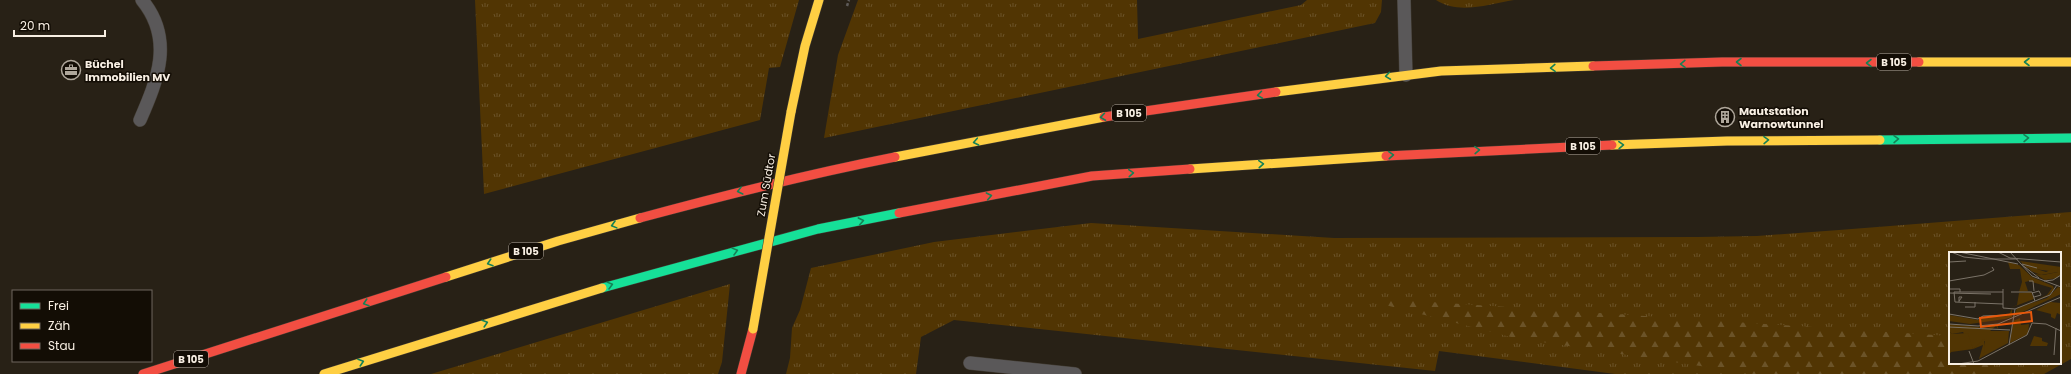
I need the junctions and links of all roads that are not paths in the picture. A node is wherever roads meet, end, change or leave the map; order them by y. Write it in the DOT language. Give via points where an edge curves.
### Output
graph roads {
  1 [pos="142,0"];
  2 [pos="819,0"];
  3 [pos="1404,0"];
  4 [pos="2071,62"];
  5 [pos="1406,75"];
  6 [pos="140,120"];
  7 [pos="2071,138"];
  8 [pos="970,363"];
  9 [pos="143,374"];
  10 [pos="324,374"];
  11 [pos="741,374"];
  12 [pos="1075,374"];
  1 -- 6 [label="lane" via="150,10 161,43 156,83"];
  2 -- 11 [label="main road, Zum Südtor, bridge" via="805,46 791,112 753,329"];
  3 -- 5 [label="lane"];
  4 -- 5 [label="main road, B 105, one-way" via="1722,62"];
  5 -- 9 [label="main road, B 105, one-way" via="1094,118 803,176 558,241"];
  10 -- 7 [label="main road, B 105, one-way" via="572,296 818,229 1092,176 1438,152 1727,141"];
  8 -- 12 [label="lane"];
}
